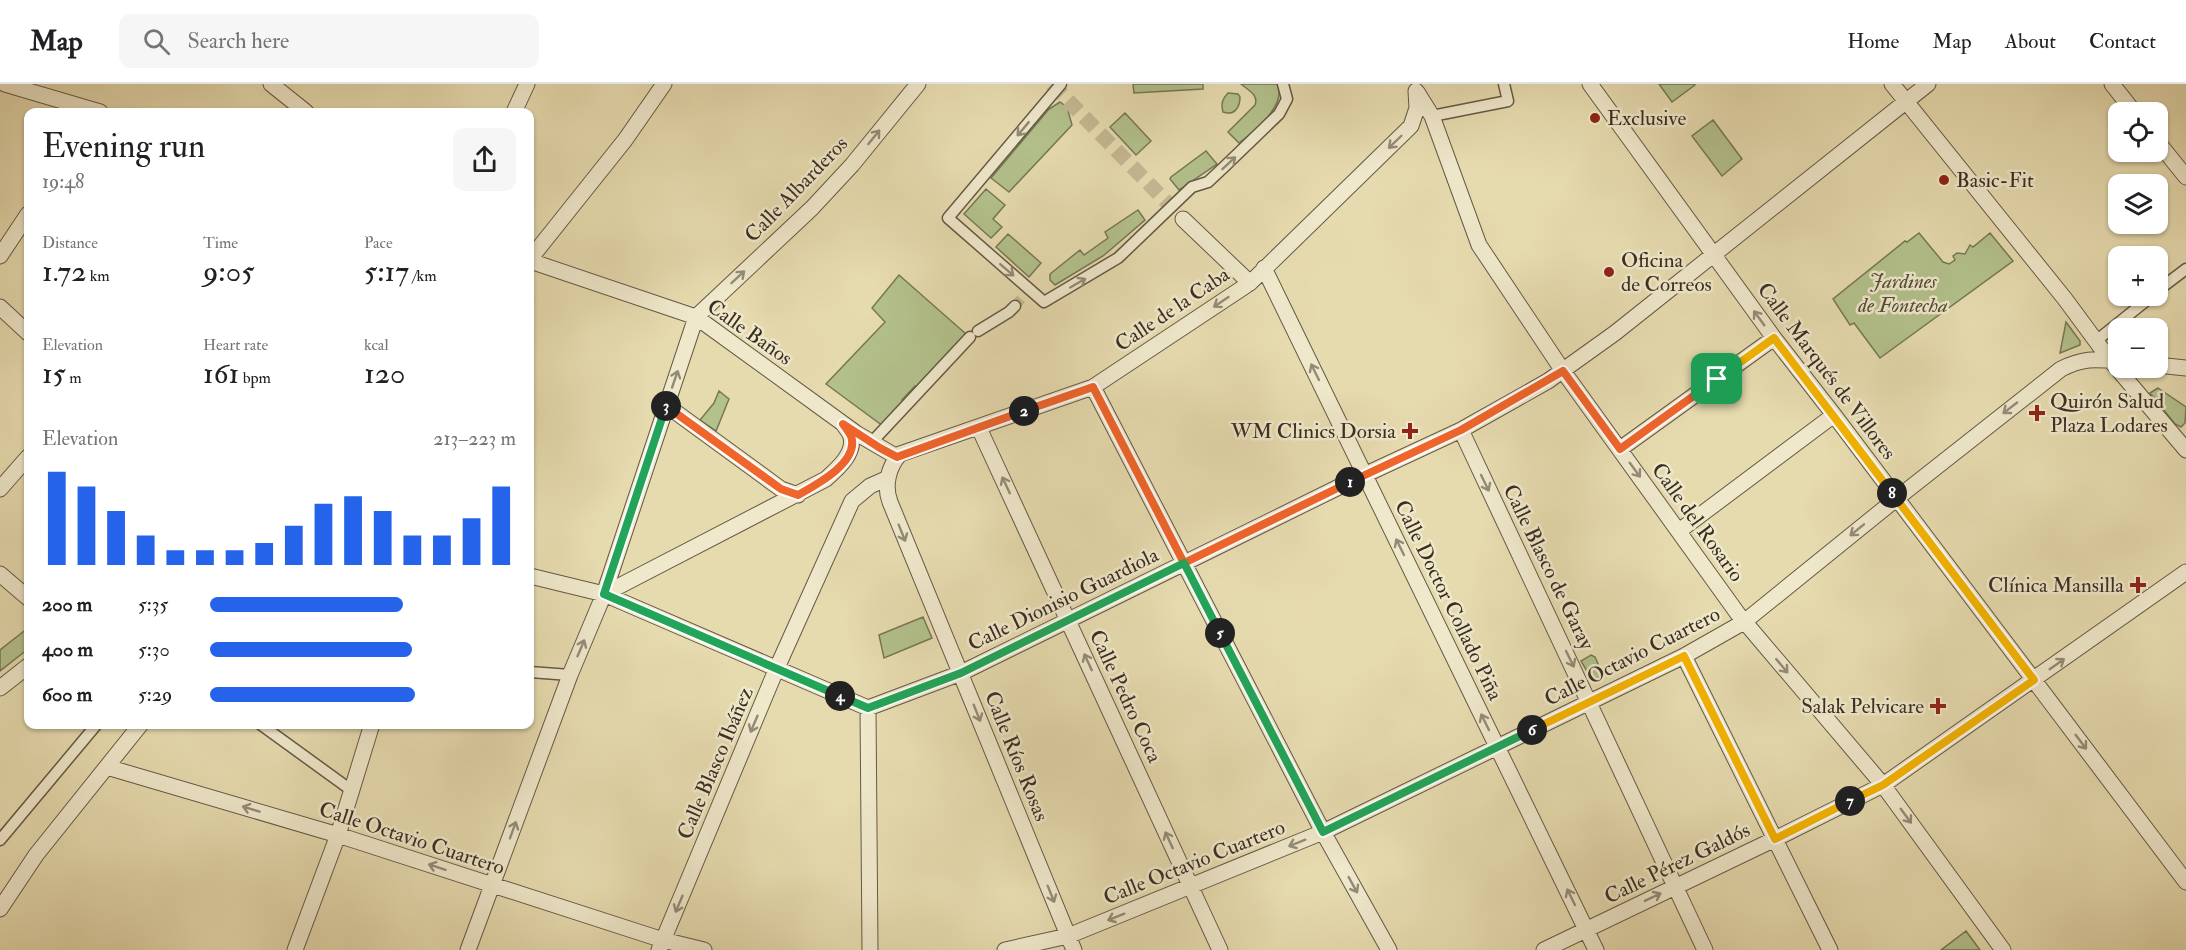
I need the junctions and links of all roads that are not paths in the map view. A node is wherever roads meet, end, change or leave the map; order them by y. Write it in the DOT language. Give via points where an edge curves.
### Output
graph roads {
  1 [pos="5,84"];
  2 [pos="271,84"];
  3 [pos="527,84"];
  4 [pos="664,84"];
  5 [pos="918,84"];
  6 [pos="1061,84"];
  7 [pos="1283,84"];
  8 [pos="1504,84"];
  9 [pos="1590,84"];
  10 [pos="1892,84"];
  11 [pos="1929,84"];
  12 [pos="2112,84"];
  13 [pos="1415,88"];
  14 [pos="1906,102"];
  15 [pos="2126,102"];
  16 [pos="85,108"];
  17 [pos="301,108"];
  18 [pos="516,108"];
  19 [pos="1432,116"];
  20 [pos="2168,155"];
  21 [pos="2186,177"];
  22 [pos="1183,219"];
  23 [pos="24,220"];
  24 [pos="534,255"];
  25 [pos="1714,255"];
  26 [pos="0,256"];
  27 [pos="534,261"];
  28 [pos="1264,268"];
  29 [pos="2186,269"];
  30 [pos="1250,283"];
  31 [pos="2168,283"];
  32 [pos="1029,289"];
  33 [pos="2139,306"];
  34 [pos="0,307"];
  35 [pos="696,317"];
  36 [pos="24,329"];
  37 [pos="1774,338"];
  38 [pos="2096,340"];
  39 [pos="2108,354"];
  40 [pos="2108,360"];
  41 [pos="2168,366"];
  42 [pos="2186,368"];
  43 [pos="1563,371"];
  44 [pos="2126,378"];
  45 [pos="1093,387"];
  46 [pos="666,405"];
  47 [pos="1834,415"];
  48 [pos="843,424"];
  49 [pos="979,428"];
  50 [pos="1461,430"];
  51 [pos="871,443"];
  52 [pos="1620,449"];
  53 [pos="2186,450"];
  54 [pos="897,457"];
  55 [pos="24,462"];
  56 [pos="1365,474"];
  57 [pos="888,478"];
  58 [pos="0,489"];
  59 [pos="798,495"];
  60 [pos="1896,499"];
  61 [pos="1679,531"];
  62 [pos="1184,563"];
  63 [pos="2186,572"];
  64 [pos="0,574"];
  65 [pos="534,577"];
  66 [pos="604,594"];
  67 [pos="24,595"];
  68 [pos="1068,619"];
  69 [pos="1744,622"];
  70 [pos="1684,656"];
  71 [pos="24,669"];
  72 [pos="776,670"];
  73 [pos="534,672"];
  74 [pos="961,673"];
  75 [pos="570,675"];
  76 [pos="2034,680"];
  77 [pos="0,688"];
  78 [pos="1590,702"];
  79 [pos="868,708"];
  80 [pos="93,729"];
  81 [pos="137,729"];
  82 [pos="267,729"];
  83 [pos="370,729"];
  84 [pos="1497,747"];
  85 [pos="107,766"];
  86 [pos="1883,785"];
  87 [pos="351,790"];
  88 [pos="1323,832"];
  89 [pos="338,836"];
  90 [pos="1775,839"];
  91 [pos="0,840"];
  92 [pos="2186,882"];
  93 [pos="492,885"];
  94 [pos="1191,887"];
  95 [pos="1675,887"];
  96 [pos="0,909"];
  97 [pos="1587,930"];
  98 [pos="1071,943"];
  99 [pos="661,945"];
  100 [pos="299,949"];
  101 [pos="468,950"];
  102 [pos="704,950"];
  103 [pos="870,950"];
  104 [pos="1005,950"];
  105 [pos="1220,950"];
  106 [pos="1389,950"];
  107 [pos="1544,950"];
  108 [pos="1596,950"];
  109 [pos="1705,950"];
  110 [pos="1830,950"];
  111 [pos="2003,950"];
  1 -- 16 [label="street"];
  2 -- 17 [label="street"];
  3 -- 18 [label="street"];
  4 -- 24 [label="street"];
  35 -- 5 [label="street, Calle Albarderos, one-way" via="812,208"];
  6 -- 32 [label="street, one-way" via="948,218"];
  32 -- 7 [label="street, one-way" via="1044,302 1118,258 1192,187 1208,182 1279,114 1287,99"];
  8 -- 19 [label="street" via="1508,101"];
  9 -- 25 [label="street, Calle Marqués de Villores"];
  10 -- 14 [label="street"];
  11 -- 14 [label="street, Calle Dionisio Guardiola"];
  12 -- 15 [label="street"];
  13 -- 19 [label="street, Calle del Rosario"];
  13 -- 28 [label="street, Calle de la Caba, one-way" via="1417,108 1411,126"];
  14 -- 25 [label="street, Calle Dionisio Guardiola"];
  14 -- 38 [label="street"];
  19 -- 43 [label="street, Calle del Rosario" via="1479,245"];
  20 -- 21 [label="street"];
  22 -- 30 [label="street"];
  23 -- 26 [label="street"];
  37 -- 25 [label="street, Calle Marqués de Villores, one-way"];
  25 -- 43 [label="street, Calle Dionisio Guardiola"];
  27 -- 35 [label="street, Calle Baños"];
  28 -- 30 [label="street, Calle de la Caba"];
  56 -- 28 [label="street, Calle Doctor Collado Piña, one-way"];
  29 -- 31 [label="street"];
  30 -- 45 [label="street, Calle de la Caba, one-way"];
  32 -- 51 [label="street" via="1009,312 974,334"];
  33 -- 38 [label="street"];
  34 -- 36 [label="street"];
  46 -- 35 [label="street, one-way"];
  35 -- 48 [label="street, Calle Baños"];
  37 -- 47 [label="street, Calle Marqués de Villores"];
  37 -- 52 [label="street"];
  38 -- 39 [label="street"];
  40 -- 60 [label="street, Calle Octavio Cuartero, one-way" via="2088,358 2056,372"];
  41 -- 42 [label="street"];
  43 -- 50 [label="street, Calle Dionisio Guardiola"];
  43 -- 52 [label="street, Calle del Rosario"];
  44 -- 53 [label="street"];
  45 -- 49 [label="street, Calle de la Caba"];
  45 -- 62 [label="street"];
  46 -- 59 [label="street" via="781,489"];
  46 -- 66 [label="street"];
  47 -- 60 [label="street, Calle Marqués de Villores"];
  47 -- 61 [label="street"];
  48 -- 51 [label="street, Calle Baños"];
  48 -- 59 [label="street" via="851,438 850,452 826,479"];
  49 -- 54 [label="street, Calle de la Caba"];
  68 -- 49 [label="street, Calle Pedro Coca, one-way"];
  50 -- 56 [label="street, Calle Dionisio Guardiola"];
  50 -- 78 [label="street, Calle Blasco de Garay, one-way"];
  51 -- 54 [label="street, Calle Baños"];
  52 -- 61 [label="street, Calle del Rosario, one-way"];
  54 -- 57 [label="street"];
  55 -- 58 [label="street"];
  56 -- 62 [label="street, Calle Dionisio Guardiola"];
  84 -- 56 [label="street, Calle Doctor Collado Piña, one-way"];
  57 -- 72 [label="street, Calle Blasco Ibáñez" via="852,501"];
  57 -- 74 [label="street, Calle Ríos Rosas, one-way" via="886,493"];
  59 -- 66 [label="street"];
  60 -- 69 [label="street, Calle Octavio Cuartero, one-way"];
  60 -- 76 [label="street, Calle Marqués de Villores"];
  61 -- 69 [label="street, Calle del Rosario"];
  62 -- 68 [label="street, Calle Dionisio Guardiola"];
  62 -- 88 [label="street"];
  76 -- 63 [label="street, Calle Pérez Galdós, one-way"];
  64 -- 67 [label="street"];
  65 -- 66 [label="street"];
  66 -- 72 [label="street"];
  75 -- 66 [label="street, one-way"];
  68 -- 74 [label="street, Calle Dionisio Guardiola"];
  94 -- 68 [label="street, Calle Pedro Coca, one-way"];
  69 -- 70 [label="street, Calle Octavio Cuartero"];
  69 -- 86 [label="street, Calle del Rosario, one-way"];
  70 -- 78 [label="street, Calle Octavio Cuartero"];
  70 -- 90 [label="street"];
  71 -- 77 [label="street"];
  72 -- 79 [label="street"];
  72 -- 99 [label="street, Calle Blasco Ibáñez, one-way"];
  73 -- 75 [label="street"];
  74 -- 79 [label="street, Calle Dionisio Guardiola"];
  74 -- 98 [label="street, Calle Ríos Rosas, one-way"];
  93 -- 75 [label="street, one-way"];
  76 -- 86 [label="street, Calle Pérez Galdós"];
  76 -- 92 [label="street, Calle Marqués de Villores, one-way"];
  78 -- 84 [label="street, Calle Octavio Cuartero"];
  78 -- 95 [label="street, Calle Blasco de Garay"];
  79 -- 103 [label="street"];
  80 -- 91 [label="street"];
  81 -- 85 [label="street"];
  82 -- 87 [label="street"];
  83 -- 87 [label="street"];
  84 -- 88 [label="street, Calle Octavio Cuartero"];
  97 -- 84 [label="street, Calle Doctor Collado Piña, one-way"];
  89 -- 85 [label="street, Calle Octavio Cuartero, one-way"];
  85 -- 96 [label="street" via="36,855"];
  86 -- 90 [label="street, Calle Pérez Galdós"];
  86 -- 111 [label="street, Calle del Rosario, one-way"];
  87 -- 89 [label="street"];
  88 -- 94 [label="street, Calle Octavio Cuartero, one-way"];
  88 -- 106 [label="street, one-way"];
  93 -- 89 [label="street, Calle Octavio Cuartero, one-way"];
  89 -- 100 [label="street"];
  90 -- 95 [label="street, Calle Pérez Galdós"];
  90 -- 110 [label="street"];
  93 -- 99 [label="street, Calle Octavio Cuartero"];
  93 -- 101 [label="street"];
  94 -- 98 [label="street, Calle Octavio Cuartero, one-way"];
  94 -- 105 [label="street, Calle Pedro Coca"];
  97 -- 95 [label="street, Calle Pérez Galdós, one-way"];
  95 -- 109 [label="street, Calle Blasco de Garay"];
  97 -- 107 [label="street, Calle Pérez Galdós"];
  97 -- 108 [label="street, Calle Doctor Collado Piña"];
  98 -- 104 [label="street, Calle Octavio Cuartero"];
  99 -- 102 [label="street, Calle Octavio Cuartero"];
}
